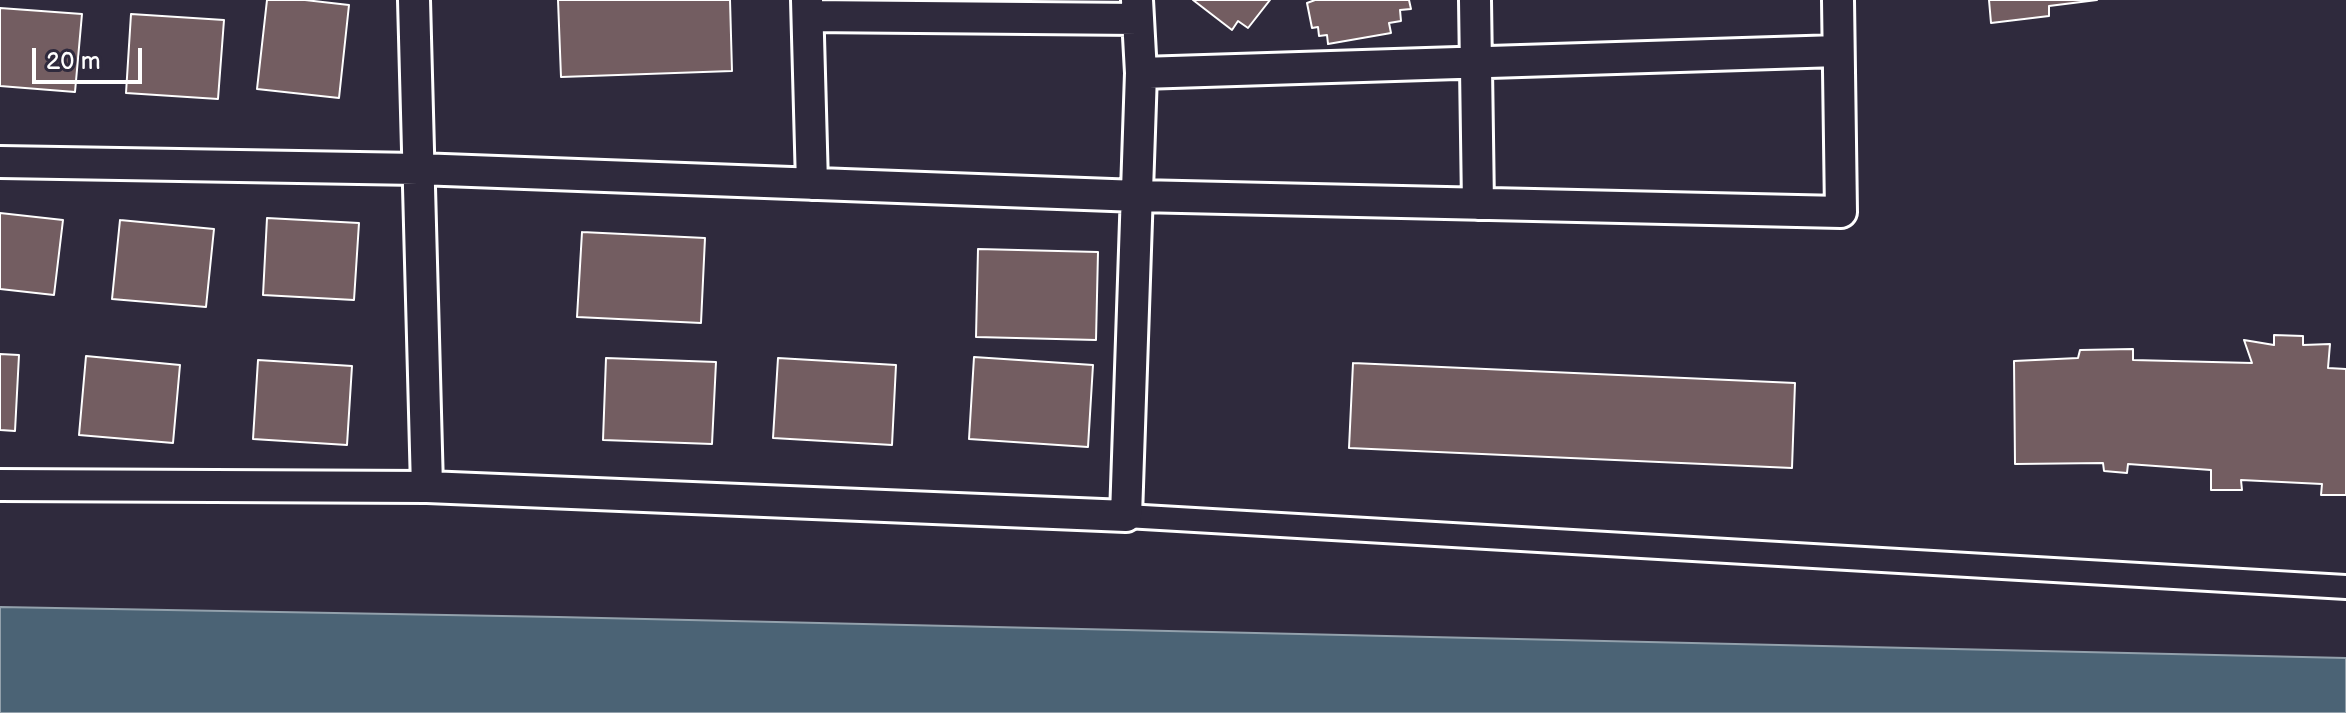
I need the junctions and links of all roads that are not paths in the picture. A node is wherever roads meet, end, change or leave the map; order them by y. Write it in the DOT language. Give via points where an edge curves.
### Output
graph roads {
  1 [pos="414,0"];
  2 [pos="1475,0"];
  3 [pos="1838,0"];
  4 [pos="807,8"];
  5 [pos="1137,9"];
  6 [pos="1838,51"];
  7 [pos="1477,62"];
  8 [pos="1141,73"];
  9 [pos="0,162"];
  10 [pos="418,169"];
  11 [pos="812,184"];
  12 [pos="1138,196"];
  13 [pos="1478,204"];
  14 [pos="0,485"];
  15 [pos="427,487"];
  16 [pos="1126,516"];
  17 [pos="2346,587"];
  1 -- 10 [label="street"];
  2 -- 7 [label="street"];
  3 -- 6 [label="street"];
  4 -- 5 [label="street"];
  4 -- 11 [label="street"];
  5 -- 8 [label="street"];
  6 -- 7 [label="street"];
  6 -- 13 [label="street" via="1841,212"];
  7 -- 8 [label="street"];
  7 -- 13 [label="street"];
  8 -- 12 [label="street"];
  9 -- 10 [label="street"];
  10 -- 11 [label="street"];
  10 -- 15 [label="street"];
  11 -- 12 [label="street"];
  12 -- 13 [label="street"];
  12 -- 16 [label="street"];
  14 -- 15 [label="street"];
  15 -- 16 [label="street"];
  16 -- 17 [label="street"];
}
